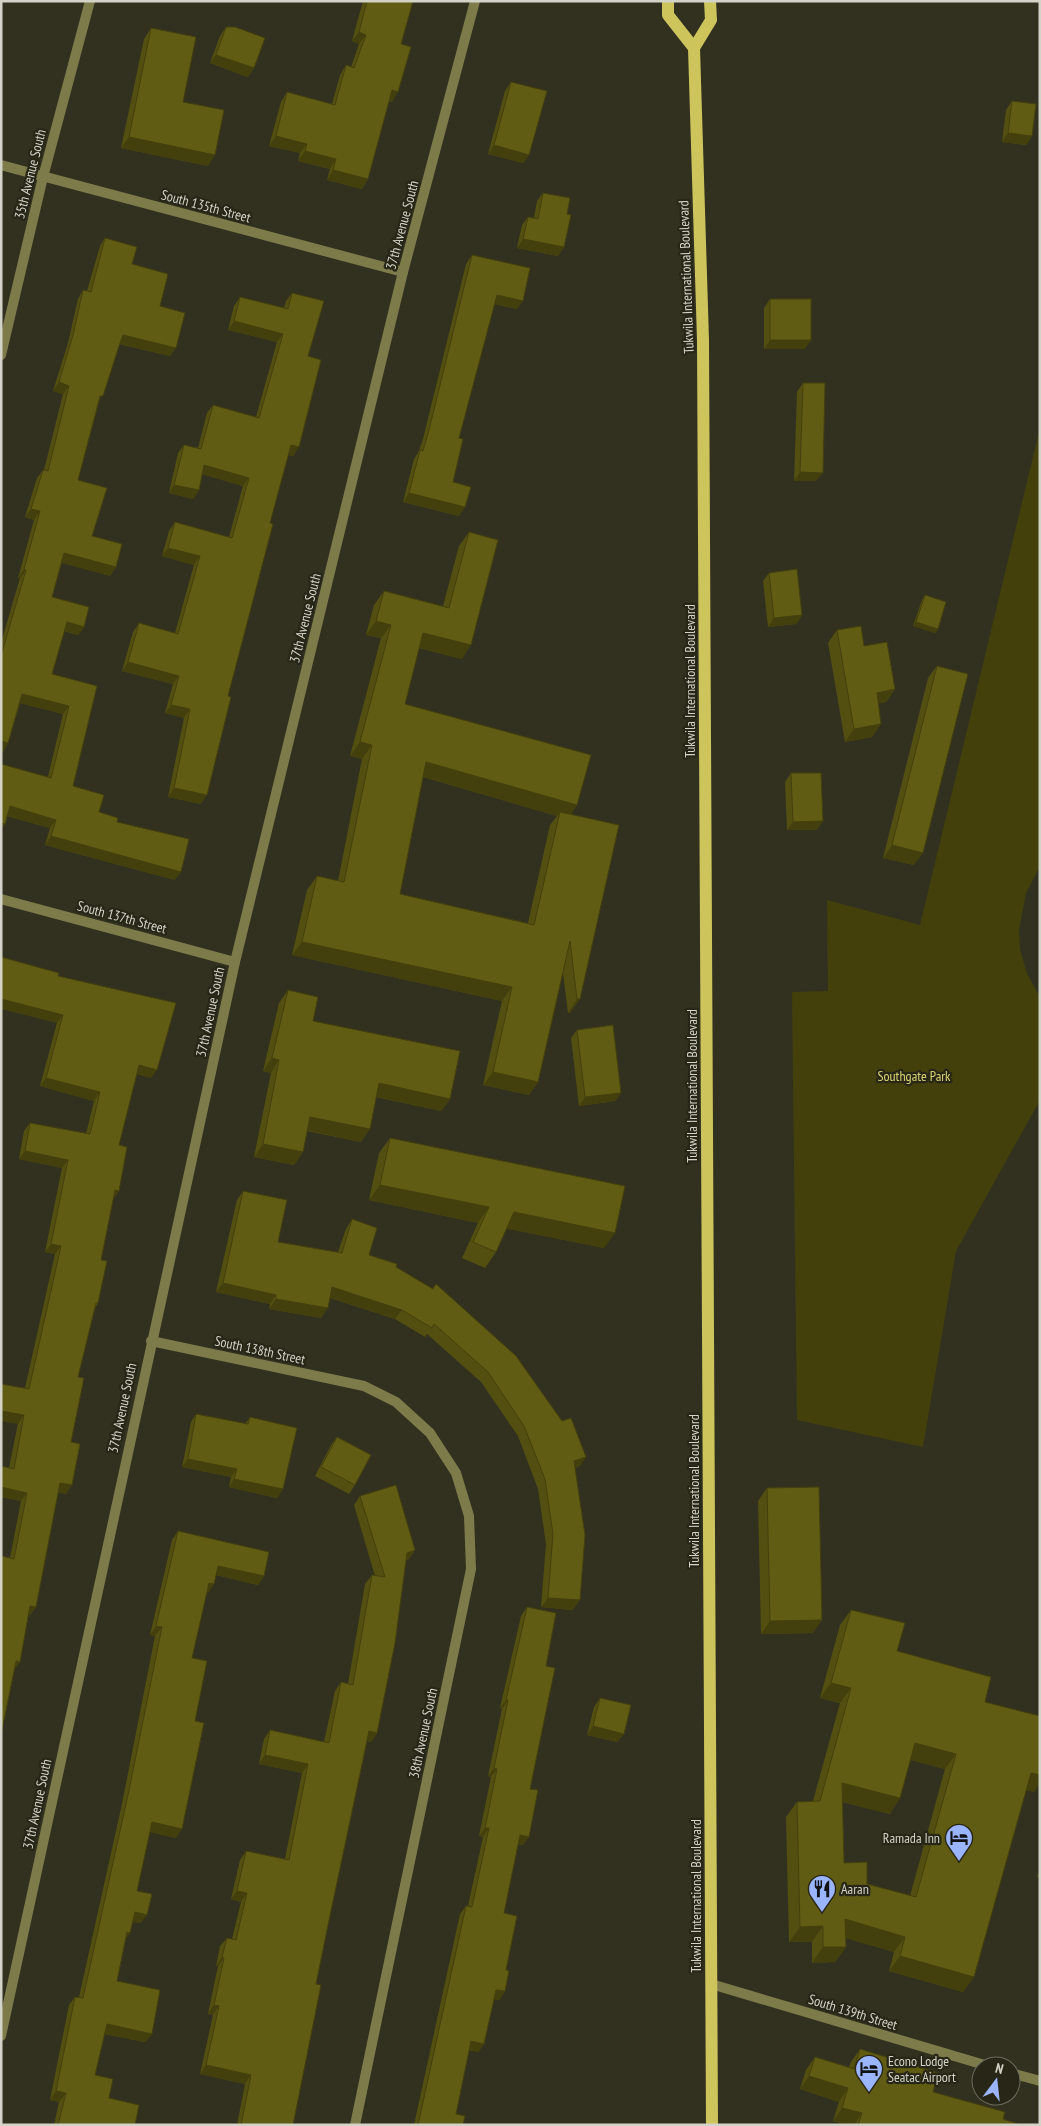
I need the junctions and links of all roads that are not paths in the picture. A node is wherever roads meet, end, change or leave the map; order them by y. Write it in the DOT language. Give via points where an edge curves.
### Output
graph roads {
  1 [pos="90,1"];
  2 [pos="475,1"];
  3 [pos="668,1"];
  4 [pos="710,1"];
  5 [pos="694,48"];
  6 [pos="1,165"];
  7 [pos="43,177"];
  8 [pos="403,272"];
  9 [pos="1,355"];
  10 [pos="1,899"];
  11 [pos="235,962"];
  12 [pos="151,1341"];
  13 [pos="364,1386"];
  14 [pos="711,1984"];
  15 [pos="1,2036"];
  16 [pos="971,2061"];
  17 [pos="1021,2076"];
  18 [pos="1040,2081"];
  19 [pos="355,2125"];
  20 [pos="712,2125"];
  1 -- 7 [label="street, 35th Avenue South"];
  2 -- 8 [label="street, 37th Avenue South"];
  3 -- 5 [label="main road" via="668,14"];
  4 -- 5 [label="main road" via="711,20"];
  5 -- 14 [label="main road, Tukwila International Boulevard" via="703,349"];
  6 -- 7 [label="street, South 135th Street"];
  7 -- 8 [label="street, South 135th Street"];
  7 -- 9 [label="street, 35th Avenue South"];
  8 -- 11 [label="street, 37th Avenue South"];
  10 -- 11 [label="street, South 137th Street"];
  11 -- 12 [label="street, 37th Avenue South"];
  12 -- 13 [label="street, South 138th Street"];
  12 -- 15 [label="street, 37th Avenue South"];
  13 -- 19 [label="street, 38th Avenue South" via="396,1402 430,1433 456,1473 469,1516 471,1569"];
  14 -- 16 [label="street, South 139th Street"];
  14 -- 20 [label="main road, Tukwila International Boulevard"];
  17 -- 18 [label="street"];
}
